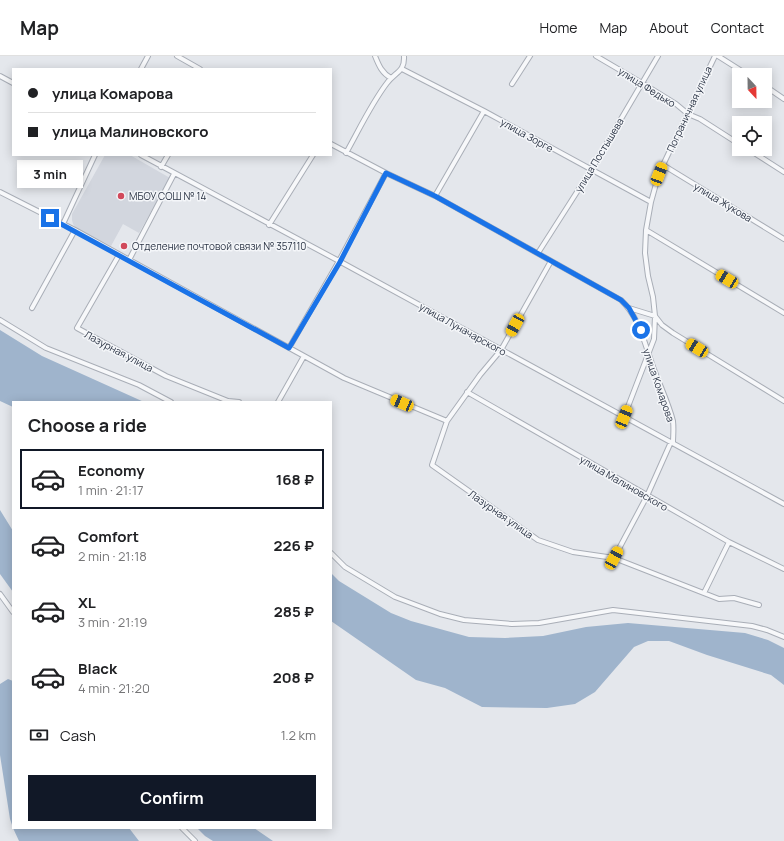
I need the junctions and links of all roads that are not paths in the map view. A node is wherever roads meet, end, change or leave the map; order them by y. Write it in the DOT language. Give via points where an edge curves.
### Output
graph roads {
  1 [pos="148,56"];
  2 [pos="176,56"];
  3 [pos="375,56"];
  4 [pos="404,56"];
  5 [pos="530,56"];
  6 [pos="596,56"];
  7 [pos="658,56"];
  8 [pos="715,56"];
  9 [pos="718,56"];
  10 [pos="142,68"];
  11 [pos="198,68"];
  12 [pos="737,68"];
  13 [pos="402,69"];
  14 [pos="0,76"];
  15 [pos="391,78"];
  16 [pos="12,82"];
  17 [pos="642,83"];
  18 [pos="512,84"];
  19 [pos="772,91"];
  20 [pos="784,99"];
  21 [pos="484,111"];
  22 [pos="688,114"];
  23 [pos="732,140"];
  24 [pos="332,145"];
  25 [pos="346,153"];
  26 [pos="95,156"];
  27 [pos="143,156"];
  28 [pos="167,156"];
  29 [pos="312,156"];
  30 [pos="759,156"];
  31 [pos="663,165"];
  32 [pos="161,167"];
  33 [pos="591,170"];
  34 [pos="784,172"];
  35 [pos="386,173"];
  36 [pos="174,174"];
  37 [pos="0,192"];
  38 [pos="435,196"];
  39 [pos="651,202"];
  40 [pos="63,224"];
  41 [pos="269,225"];
  42 [pos="75,230"];
  43 [pos="646,230"];
  44 [pos="784,239"];
  45 [pos="538,253"];
  46 [pos="119,255"];
  47 [pos="129,260"];
  48 [pos="551,261"];
  49 [pos="340,262"];
  50 [pos="32,308"];
  51 [pos="629,308"];
  52 [pos="783,310"];
  53 [pos="655,316"];
  54 [pos="0,320"];
  55 [pos="289,348"];
  56 [pos="501,350"];
  57 [pos="649,355"];
  58 [pos="304,356"];
  59 [pos="467,392"];
  60 [pos="169,401"];
  61 [pos="234,401"];
  62 [pos="279,401"];
  63 [pos="784,402"];
  64 [pos="624,417"];
  65 [pos="447,422"];
  66 [pos="672,442"];
  67 [pos="647,496"];
  68 [pos="784,504"];
  69 [pos="729,542"];
  70 [pos="332,554"];
  71 [pos="614,558"];
  72 [pos="784,569"];
  73 [pos="704,593"];
  74 [pos="0,594"];
  75 [pos="759,605"];
  76 [pos="12,611"];
  77 [pos="784,637"];
  78 [pos="183,829"];
  79 [pos="195,841"];
  1 -- 10 [label="street"];
  2 -- 11 [label="street"];
  3 -- 15 [label="street" via="379,67"];
  4 -- 13 [label="street"];
  5 -- 18 [label="street"];
  6 -- 17 [label="street, улица Федько"];
  7 -- 17 [label="street, улица Постышева"];
  8 -- 22 [label="street, Пограничная улица"];
  9 -- 12 [label="street"];
  13 -- 15 [label="street"];
  13 -- 21 [label="street, улица Зорге"];
  14 -- 16 [label="street"];
  15 -- 25 [label="street"];
  17 -- 22 [label="street, улица Федько"];
  17 -- 33 [label="street, улица Постышева"];
  19 -- 20 [label="street"];
  21 -- 33 [label="street, улица Зорге"];
  21 -- 38 [label="street"];
  22 -- 23 [label="street, улица Федько"];
  22 -- 31 [label="street, Пограничная улица"];
  24 -- 25 [label="street, улица Комарова"];
  25 -- 35 [label="street, улица Комарова"];
  26 -- 40 [label="street"];
  27 -- 32 [label="street, улица Луначарского"];
  28 -- 32 [label="street"];
  29 -- 41 [label="street"];
  30 -- 34 [label="street"];
  31 -- 39 [label="street, Пограничная улица"];
  31 -- 44 [label="street, улица Жукова"];
  32 -- 36 [label="street, улица Луначарского"];
  33 -- 39 [label="street, улица Зорге"];
  33 -- 45 [label="street, улица Постышева"];
  35 -- 38 [label="street, улица Комарова"];
  35 -- 49 [label="street"];
  36 -- 41 [label="street, улица Луначарского"];
  36 -- 47 [label="street"];
  37 -- 40 [label="street"];
  38 -- 45 [label="street, улица Комарова"];
  39 -- 43 [label="street, Пограничная улица"];
  40 -- 42 [label="street"];
  41 -- 49 [label="street, улица Луначарского"];
  42 -- 46 [label="street"];
  42 -- 50 [label="street"];
  43 -- 52 [label="street"];
  43 -- 53 [label="street, Пограничная улица" via="645,253"];
  45 -- 48 [label="street, улица Комарова"];
  46 -- 47 [label="street"];
  46 -- 61 [label="street, Лазурная улица" via="77,328 166,376"];
  47 -- 55 [label="street"];
  48 -- 51 [label="street, улица Комарова" via="621,300"];
  48 -- 56 [label="street"];
  49 -- 55 [label="street"];
  49 -- 56 [label="street, улица Луначарского"];
  51 -- 53 [label="street, улица Комарова"];
  51 -- 57 [label="street, улица Комарова" via="641,330"];
  53 -- 57 [label="street, Пограничная улица" via="654,339"];
  53 -- 63 [label="street, улица Комарова" via="673,333"];
  54 -- 60 [label="street" via="46,348 139,385"];
  55 -- 58 [label="street"];
  56 -- 59 [label="street"];
  56 -- 64 [label="street, улица Луначарского"];
  57 -- 64 [label="street, Пограничная улица"];
  57 -- 66 [label="street, улица Комарова" via="671,415 674,432"];
  58 -- 62 [label="street"];
  58 -- 65 [label="street" via="344,378"];
  59 -- 65 [label="street"];
  59 -- 67 [label="street, улица Малиновского"];
  64 -- 66 [label="street, улица Луначарского"];
  65 -- 71 [label="street, Лазурная улица" via="432,465 538,540 573,552"];
  66 -- 67 [label="street"];
  66 -- 68 [label="street, улица Луначарского"];
  67 -- 69 [label="street, улица Малиновского"];
  67 -- 71 [label="street"];
  69 -- 72 [label="street, улица Малиновского"];
  69 -- 73 [label="street"];
  70 -- 77 [label="street" via="345,567 395,598 464,620 512,624 539,623 613,610 752,626"];
  71 -- 73 [label="street, Лазурная улица"];
  73 -- 75 [label="street, Лазурная улица" via="719,599 734,598"];
  74 -- 76 [label="street"];
  78 -- 79 [label="street"];
}
